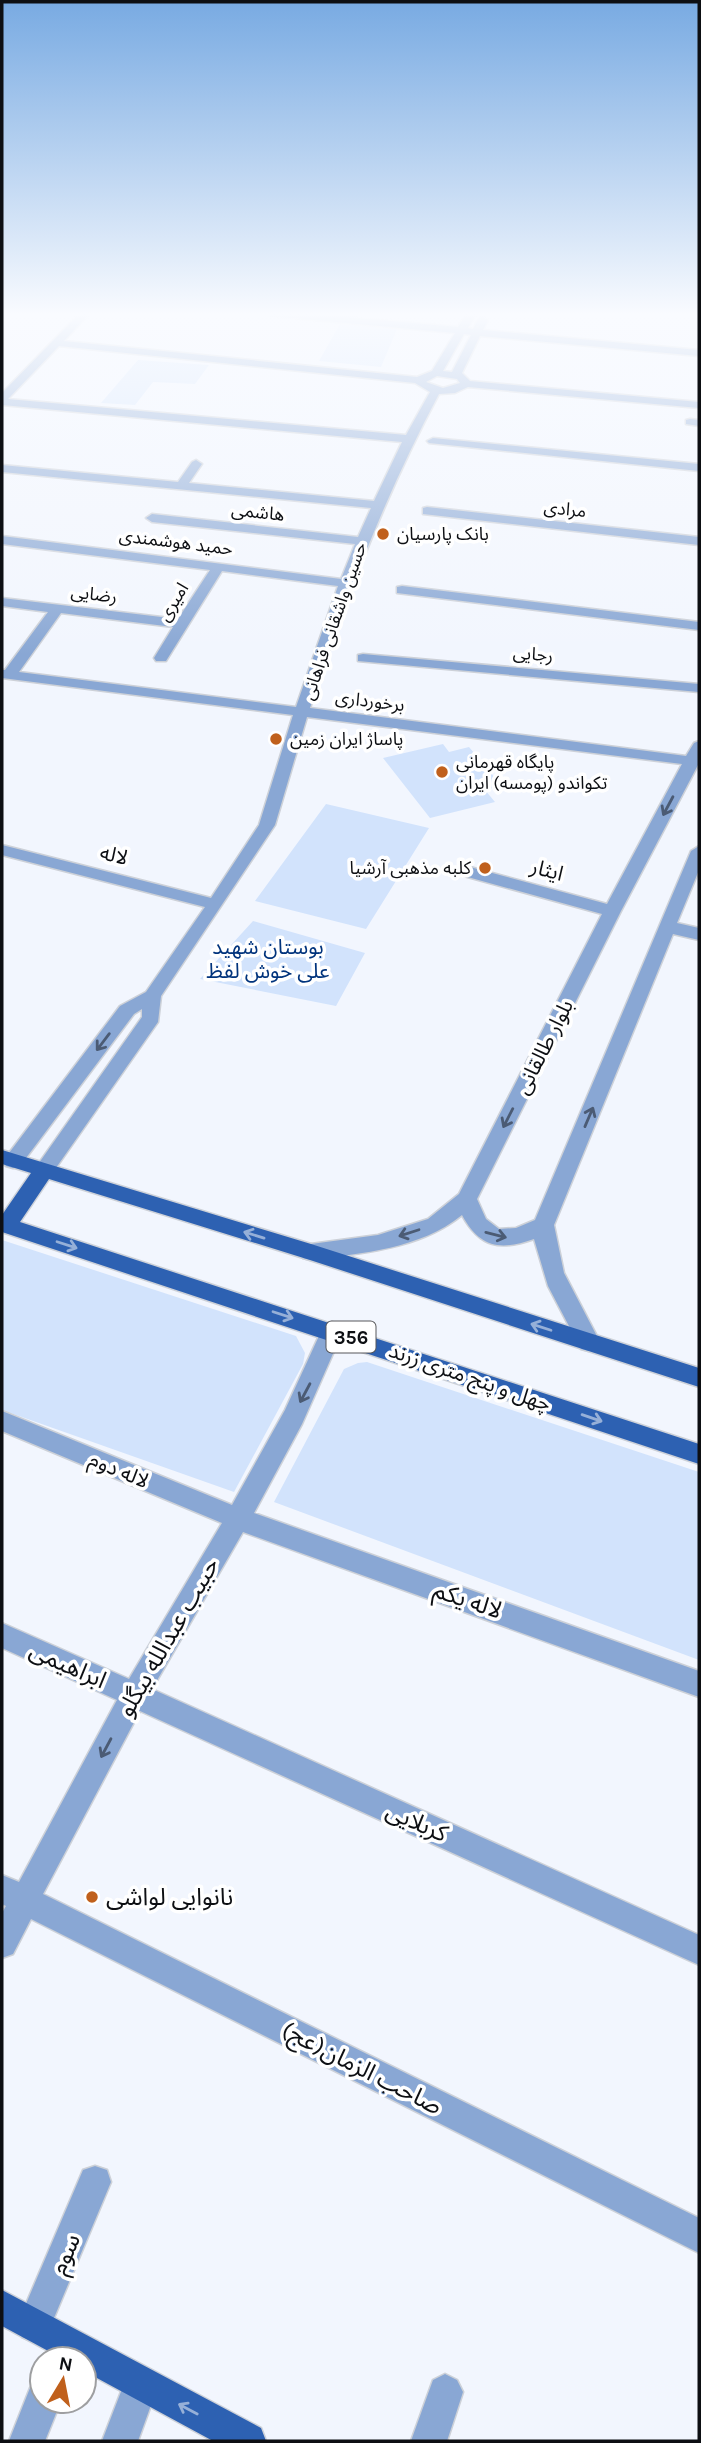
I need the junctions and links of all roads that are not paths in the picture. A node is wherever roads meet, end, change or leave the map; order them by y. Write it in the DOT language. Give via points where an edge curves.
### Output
graph roads {
  1 [pos="283,427"];
  2 [pos="415,427"];
  3 [pos="408,439"];
  4 [pos="433,441"];
  5 [pos="196,464"];
  6 [pos="2,468"];
  7 [pos="699,468"];
  8 [pos="182,485"];
  9 [pos="376,505"];
  10 [pos="427,511"];
  11 [pos="152,518"];
  12 [pos="2,540"];
  13 [pos="361,541"];
  14 [pos="699,541"];
  15 [pos="218,567"];
  16 [pos="345,583"];
  17 [pos="401,590"];
  18 [pos="2,602"];
  19 [pos="57,609"];
  20 [pos="182,624"];
  21 [pos="699,626"];
  22 [pos="161,658"];
  23 [pos="363,658"];
  24 [pos="5,674"];
  25 [pos="699,688"];
  26 [pos="303,712"];
  27 [pos="696,753"];
  28 [pos="2,849"];
  29 [pos="699,851"];
  30 [pos="470,872"];
  31 [pos="215,905"];
  32 [pos="612,911"];
  33 [pos="669,927"];
  34 [pos="699,934"];
  35 [pos="152,996"];
  36 [pos="5,1164"];
  37 [pos="44,1170"];
  38 [pos="467,1199"];
  39 [pos="4,1224"];
  40 [pos="543,1225"];
  41 [pos="311,1252"];
  42 [pos="332,1331"];
  43 [pos="589,1342"];
  44 [pos="699,1377"];
  45 [pos="2,1421"];
  46 [pos="699,1454"];
  47 [pos="236,1518"];
  48 [pos="2,1635"];
  49 [pos="699,1684"];
  50 [pos="134,1695"];
  51 [pos="13,1894"];
  52 [pos="2,1943"];
  53 [pos="699,1950"];
  54 [pos="96,2182"];
  55 [pos="699,2236"];
  56 [pos="2,2307"];
  57 [pos="34,2325"];
  58 [pos="56,2345"];
  59 [pos="98,2365"];
  60 [pos="141,2383"];
  61 [pos="445,2392"];
  62 [pos="37,2415"];
  63 [pos="27,2441"];
  64 [pos="120,2441"];
  65 [pos="248,2441"];
  66 [pos="429,2441"];
  1 -- 3 [label="street"];
  2 -- 3 [label="street, حسین واشقانی فراهانی"];
  3 -- 9 [label="street, حسین واشقانی فراهانی"];
  4 -- 7 [label="street"];
  5 -- 8 [label="street"];
  6 -- 8 [label="street"];
  8 -- 9 [label="street"];
  9 -- 13 [label="street, حسین واشقانی فراهانی"];
  10 -- 14 [label="street, مرادی"];
  11 -- 13 [label="street, هاشمی"];
  12 -- 15 [label="street, حمید هوشمندی"];
  13 -- 16 [label="street, حسین واشقانی فراهانی"];
  15 -- 16 [label="street, حمید هوشمندی"];
  15 -- 20 [label="street, امیری"];
  16 -- 26 [label="street, حسین واشقانی فراهانی"];
  17 -- 21 [label="street"];
  18 -- 19 [label="street, رضایی"];
  19 -- 20 [label="street, رضایی"];
  19 -- 24 [label="street"];
  20 -- 22 [label="street, امیری"];
  23 -- 25 [label="street, رجایی"];
  24 -- 26 [label="street, برخورداری"];
  26 -- 27 [label="street, برخورداری"];
  26 -- 31 [label="street, حسین واشقانی فراهانی" via="267,825"];
  27 -- 32 [label="street, بلوار طالقانی, one-way"];
  28 -- 31 [label="street, لاله"];
  29 -- 33 [label="street"];
  30 -- 32 [label="street, ایثار"];
  31 -- 35 [label="street, حسین واشقانی فراهانی"];
  32 -- 38 [label="street, بلوار طالقانی, one-way"];
  33 -- 34 [label="street"];
  40 -- 33 [label="street, one-way"];
  35 -- 36 [label="street, حسین واشقانی فراهانی, one-way" via="127,1010"];
  35 -- 37 [label="street, حسین واشقانی فراهانی" via="150,1018"];
  36 -- 37 [label="main road"];
  37 -- 39 [label="main road"];
  41 -- 37 [label="main road, one-way"];
  38 -- 40 [label="street, one-way" via="472,1218 484,1232 500,1239 522,1237"];
  38 -- 41 [label="street, بلوار طالقانی, one-way" via="435,1225 378,1243"];
  39 -- 42 [label="main road, چهل و پنج متری زرند / 356, one-way"];
  40 -- 43 [label="street" via="556,1284"];
  43 -- 41 [label="main road, one-way"];
  42 -- 46 [label="main road, چهل و پنج متری زرند / 356, one-way"];
  42 -- 47 [label="street, حبیب عبدالله بیگلو, one-way" via="316,1372"];
  43 -- 44 [label="main road"];
  45 -- 47 [label="street, لاله دوم"];
  47 -- 49 [label="street, لاله یکم"];
  47 -- 50 [label="street, حبیب عبدالله بیگلو"];
  48 -- 50 [label="street, ابراهیمی"];
  50 -- 51 [label="street, حبیب عبدالله بیگلو, one-way"];
  50 -- 53 [label="street, کربلایی"];
  51 -- 52 [label="street, حبیب عبدالله بیگلو"];
  51 -- 55 [label="street, صاحب الزمان(عج)"];
  54 -- 57 [label="street, سوم"];
  56 -- 57 [label="main road"];
  57 -- 58 [label="main road"];
  59 -- 60 [label="main road"];
  60 -- 64 [label="street"];
  65 -- 60 [label="main road, one-way"];
  61 -- 66 [label="street"];
  62 -- 63 [label="street"];
}
